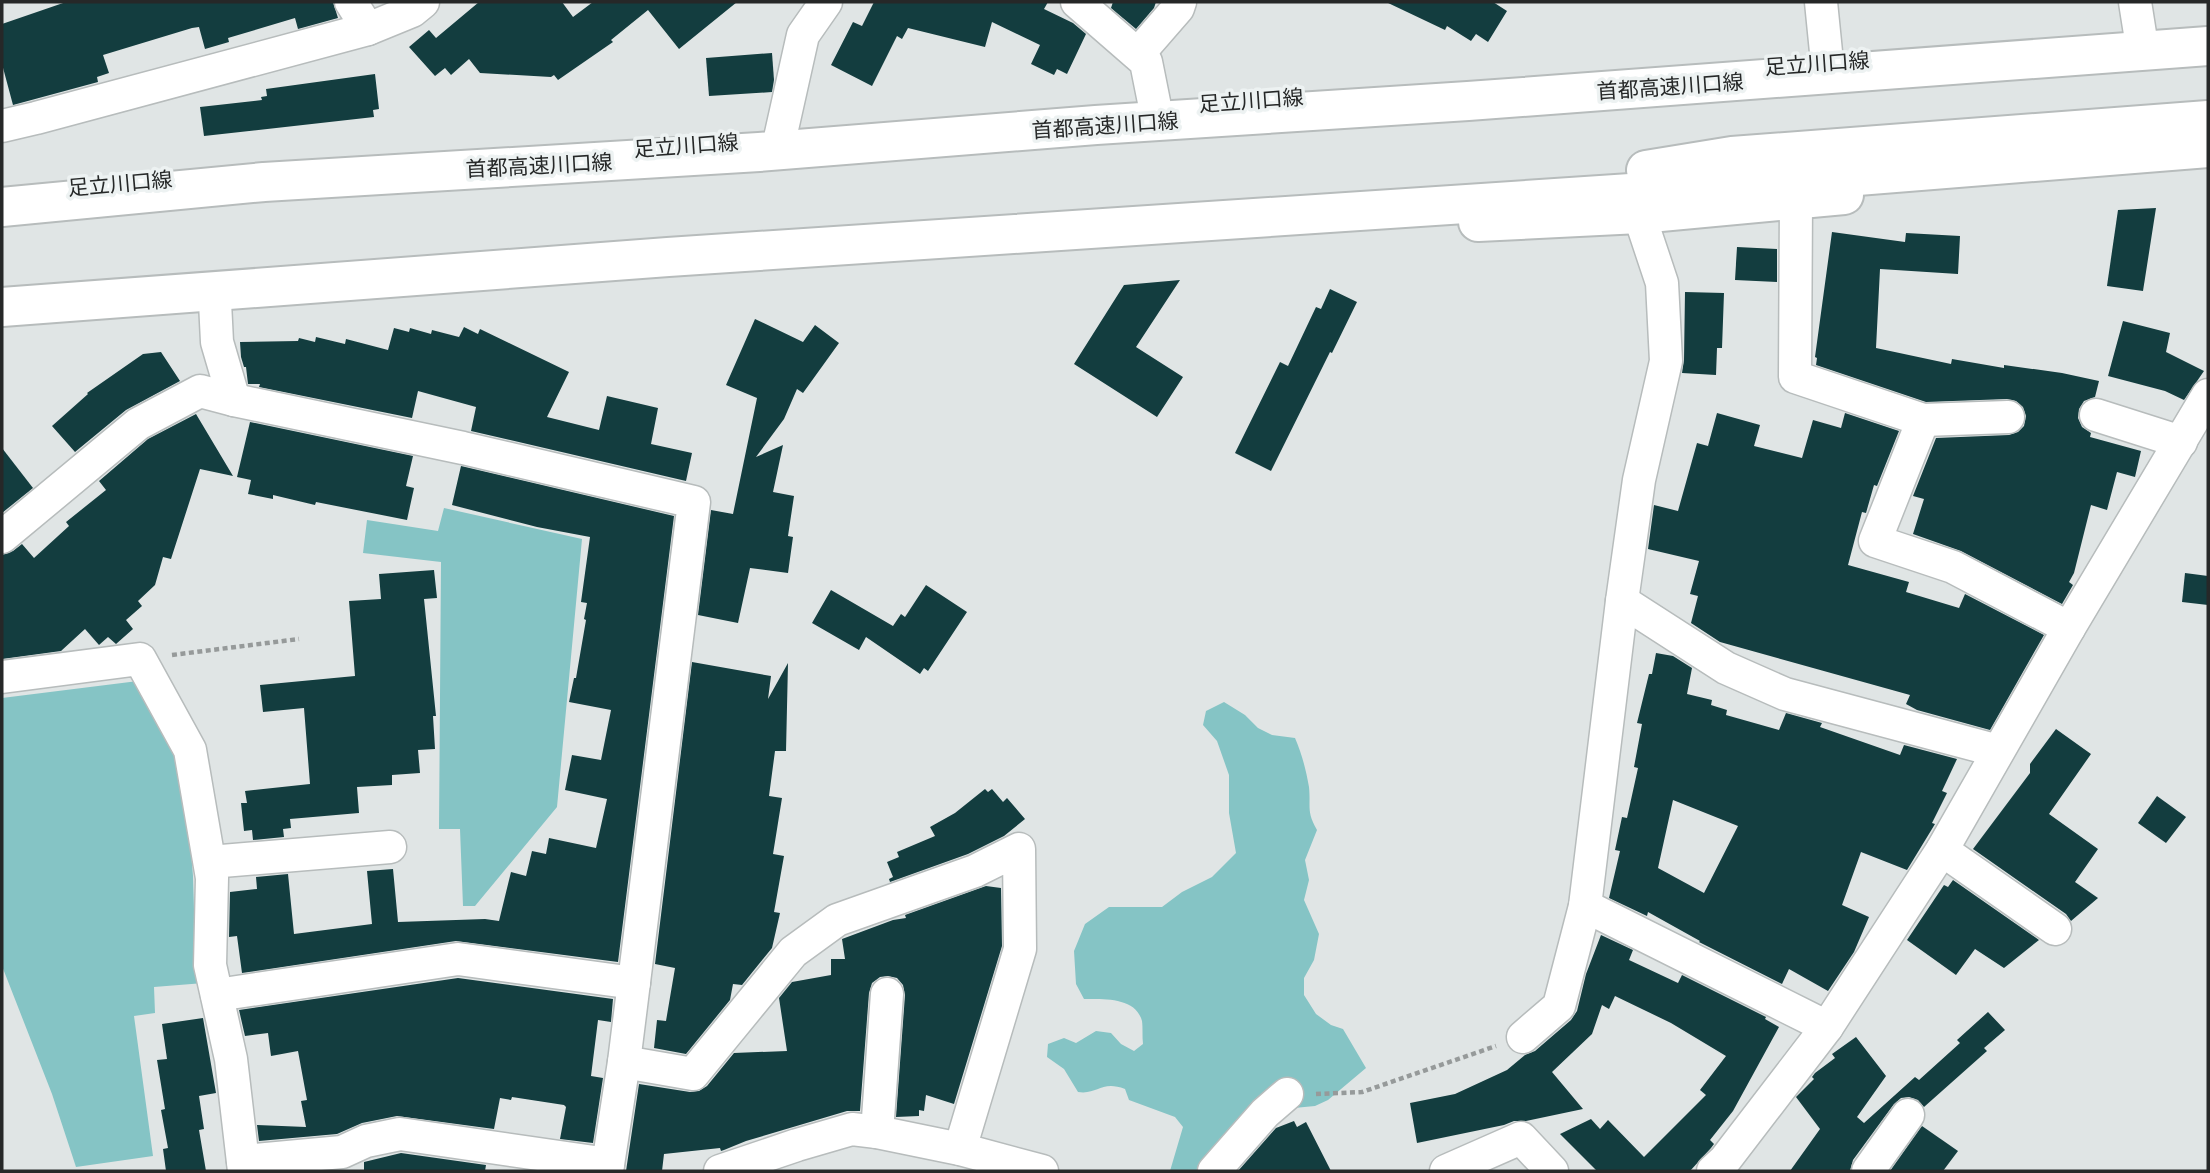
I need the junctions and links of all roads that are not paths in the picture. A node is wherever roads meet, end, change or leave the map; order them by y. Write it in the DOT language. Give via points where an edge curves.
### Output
graph roads {
  1 [pos="351,2"];
  2 [pos="423,2"];
  3 [pos="826,2"];
  4 [pos="1180,2"];
  5 [pos="1821,2"];
  6 [pos="2135,2"];
  7 [pos="1093,8"];
  8 [pos="368,29"];
  9 [pos="2208,35"];
  10 [pos="2141,40"];
  11 [pos="2208,46"];
  12 [pos="1138,54"];
  13 [pos="1827,62"];
  14 [pos="1155,107"];
  15 [pos="2208,120"];
  16 [pos="2,125"];
  17 [pos="780,138"];
  18 [pos="2208,148"];
  19 [pos="2208,161"];
  20 [pos="2,194"];
  21 [pos="1796,200"];
  22 [pos="2,207"];
  23 [pos="1411,208"];
  24 [pos="1639,214"];
  25 [pos="215,302"];
  26 [pos="2,307"];
  27 [pos="2,317"];
  28 [pos="2208,395"];
  29 [pos="234,400"];
  30 [pos="2096,415"];
  31 [pos="2008,417"];
  32 [pos="1923,420"];
  33 [pos="2181,442"];
  34 [pos="2,537"];
  35 [pos="1622,601"];
  36 [pos="2069,628"];
  37 [pos="2,677"];
  38 [pos="1998,751"];
  39 [pos="390,847"];
  40 [pos="1942,850"];
  41 [pos="210,862"];
  42 [pos="1585,906"];
  43 [pos="2055,929"];
  44 [pos="634,983"];
  45 [pos="887,994"];
  46 [pos="216,995"];
  47 [pos="1827,1027"];
  48 [pos="1523,1037"];
  49 [pos="624,1062"];
  50 [pos="1287,1094"];
  51 [pos="1908,1115"];
  52 [pos="877,1132"];
  53 [pos="960,1149"];
  54 [pos="501,1160"];
  55 [pos="244,1166"];
  56 [pos="608,1167"];
  57 [pos="1727,1168"];
  58 [pos="720,1171"];
  59 [pos="1042,1171"];
  60 [pos="1214,1171"];
  61 [pos="1446,1171"];
  62 [pos="1552,1171"];
  63 [pos="1868,1171"];
  1 -- 8 [label="street"];
  2 -- 8 [label="street"];
  3 -- 17 [label="street" via="803,35"];
  4 -- 12 [label="street"];
  5 -- 13 [label="street"];
  6 -- 10 [label="street"];
  7 -- 12 [label="street"];
  8 -- 16 [label="street"];
  9 -- 10 [label="main road, 足立川口線"];
  10 -- 13 [label="main road, 足立川口線"];
  11 -- 22 [label="main road, 首都高速川口線" via="759,152 264,182"];
  12 -- 14 [label="street" via="1146,62"];
  13 -- 14 [label="main road, 足立川口線"];
  14 -- 17 [label="main road, 足立川口線"];
  15 -- 23 [label="main road" via="1732,156"];
  17 -- 20 [label="main road, 足立川口線" via="248,172"];
  18 -- 23 [label="main road"];
  19 -- 21 [label="main road"];
  21 -- 24 [label="main road"];
  21 -- 32 [label="street" via="1795,377"];
  23 -- 26 [label="main road"];
  24 -- 25 [label="main road" via="1231,234"];
  24 -- 35 [label="street" via="1662,283 1666,360 1639,480"];
  25 -- 27 [label="main road"];
  25 -- 29 [label="street" via="217,342"];
  28 -- 33 [label="street"];
  29 -- 34 [label="street" via="200,391 138,424"];
  29 -- 44 [label="street" via="463,447 694,502"];
  30 -- 33 [label="street"];
  31 -- 32 [label="street"];
  32 -- 36 [label="street" via="1875,541 1953,567"];
  33 -- 36 [label="street"];
  35 -- 38 [label="street" via="1726,668 1785,694"];
  35 -- 42 [label="street"];
  36 -- 38 [label="street"];
  37 -- 41 [label="street" via="140,659 190,750"];
  38 -- 40 [label="street"];
  39 -- 41 [label="street"];
  40 -- 43 [label="street"];
  40 -- 47 [label="street"];
  41 -- 46 [label="street" via="210,965"];
  42 -- 47 [label="street"];
  42 -- 48 [label="street" via="1559,1006"];
  44 -- 46 [label="street" via="458,958"];
  44 -- 49 [label="street"];
  45 -- 52 [label="street"];
  46 -- 55 [label="street" via="231,1059"];
  47 -- 57 [label="street"];
  49 -- 53 [label="street" via="693,1074 793,952 837,920 975,871 1019,849 1020,949"];
  49 -- 56 [label="street"];
  50 -- 60 [label="street"];
  51 -- 63 [label="street"];
  52 -- 53 [label="street"];
  52 -- 58 [label="street" via="852,1129"];
  53 -- 59 [label="street"];
  54 -- 55 [label="street" via="400,1134 366,1140 342,1152"];
  54 -- 56 [label="street"];
  61 -- 62 [label="street" via="1521,1138"];
}
